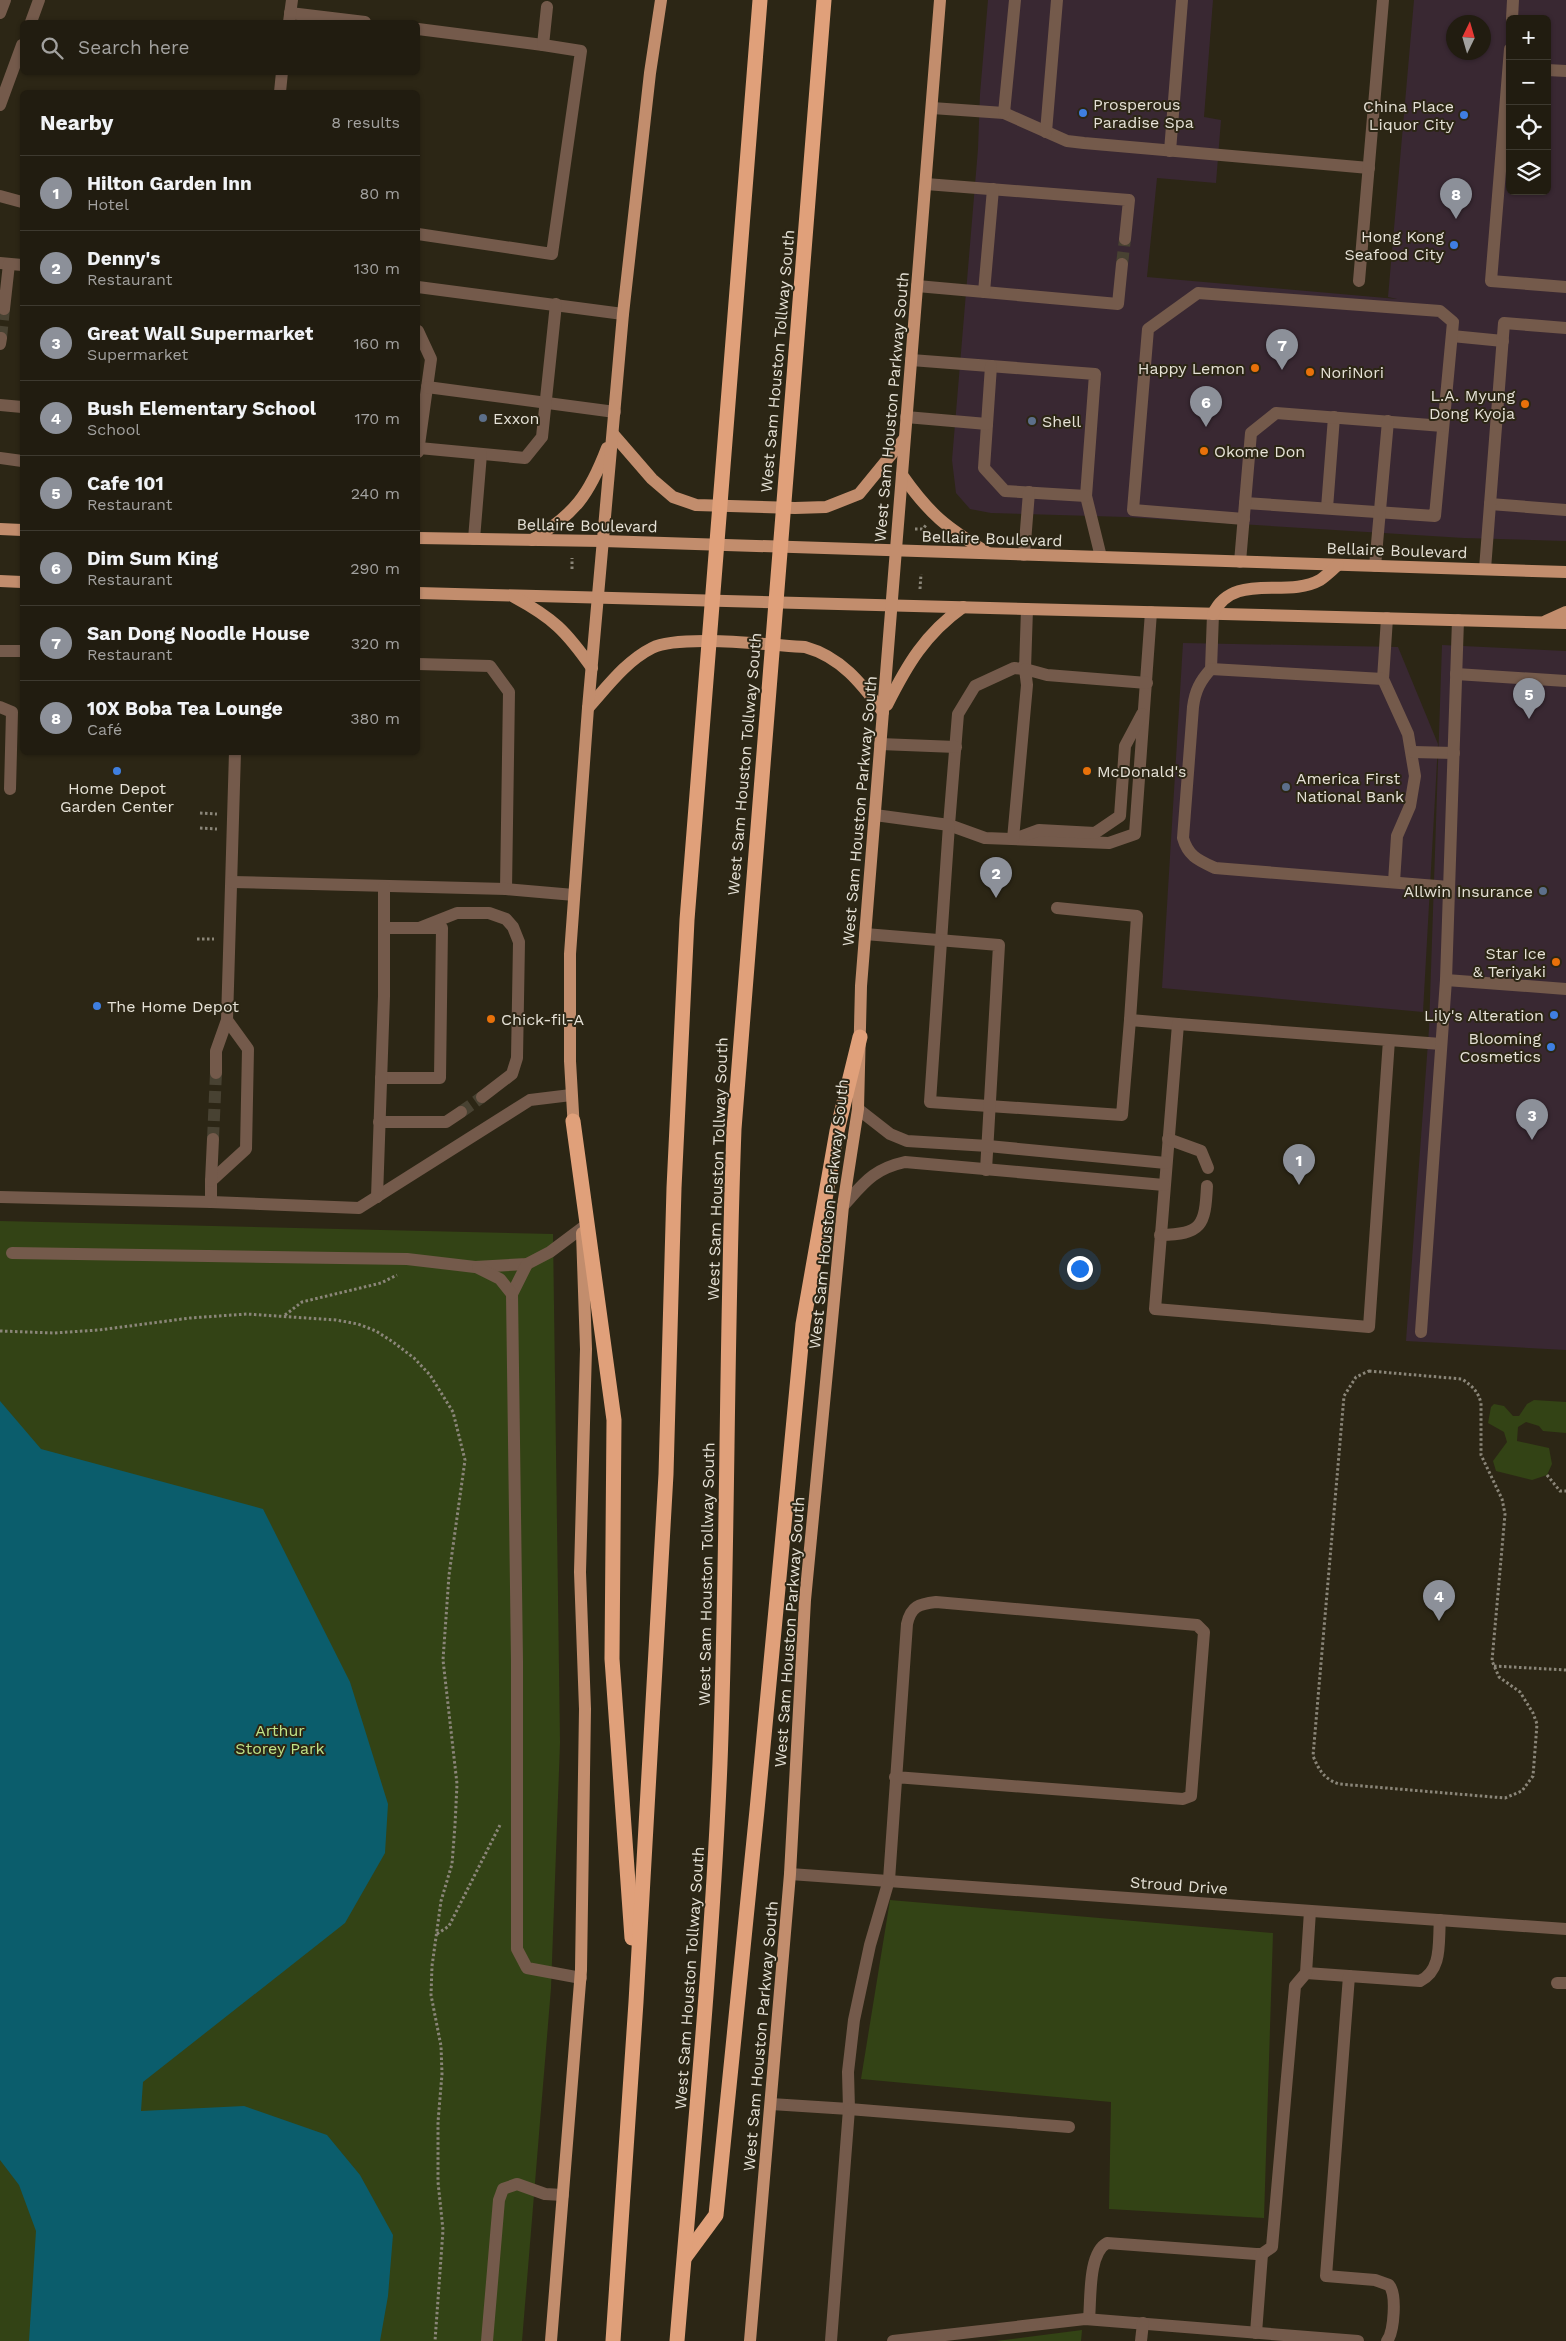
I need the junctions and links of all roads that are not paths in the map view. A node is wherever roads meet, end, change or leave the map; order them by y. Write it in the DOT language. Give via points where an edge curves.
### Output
graph roads {
  1 [pos="5,0"];
  2 [pos="39,0"];
  3 [pos="661,0"];
  4 [pos="760,0"];
  5 [pos="824,0"];
  6 [pos="940,0"];
  7 [pos="1015,0"];
  8 [pos="1057,0"];
  9 [pos="1182,0"];
  10 [pos="1383,0"];
  11 [pos="1514,0"];
  12 [pos="547,7"];
  13 [pos="290,12"];
  14 [pos="0,13"];
  15 [pos="1512,15"];
  16 [pos="32,20"];
  17 [pos="350,20"];
  18 [pos="420,29"];
  19 [pos="543,45"];
  20 [pos="20,50"];
  21 [pos="1551,70"];
  22 [pos="1566,71"];
  23 [pos="282,75"];
  24 [pos="280,90"];
  25 [pos="1506,103"];
  26 [pos="0,105"];
  27 [pos="932,108"];
  28 [pos="1004,113"];
  29 [pos="1046,132"];
  30 [pos="1170,151"];
  31 [pos="1369,168"];
  32 [pos="926,184"];
  33 [pos="993,189"];
  34 [pos="0,196"];
  35 [pos="20,201"];
  36 [pos="420,234"];
  37 [pos="1125,239"];
  38 [pos="4,263"];
  39 [pos="1122,264"];
  40 [pos="20,265"];
  41 [pos="1359,281"];
  42 [pos="917,286"];
  43 [pos="420,287"];
  44 [pos="1566,287"];
  45 [pos="984,292"];
  46 [pos="556,304"];
  47 [pos="4,309"];
  48 [pos="623,314"];
  49 [pos="1566,320"];
  50 [pos="1566,328"];
  51 [pos="420,335"];
  52 [pos="1452,336"];
  53 [pos="1,338"];
  54 [pos="1503,341"];
  55 [pos="0,344"];
  56 [pos="911,360"];
  57 [pos="992,366"];
  58 [pos="427,387"];
  59 [pos="546,403"];
  60 [pos="0,405"];
  61 [pos="20,407"];
  62 [pos="615,412"];
  63 [pos="906,417"];
  64 [pos="1334,417"];
  65 [pos="1388,421"];
  66 [pos="987,424"];
  67 [pos="1443,426"];
  68 [pos="613,434"];
  69 [pos="420,436"];
  70 [pos="904,439"];
  71 [pos="420,450"];
  72 [pos="481,454"];
  73 [pos="0,458"];
  74 [pos="20,461"];
  75 [pos="902,475"];
  76 [pos="1029,492"];
  77 [pos="1086,496"];
  78 [pos="1245,503"];
  79 [pos="1490,504"];
  80 [pos="1327,508"];
  81 [pos="1566,510"];
  82 [pos="1380,512"];
  83 [pos="1244,519"];
  84 [pos="0,529"];
  85 [pos="20,530"];
  86 [pos="420,538"];
  87 [pos="474,539"];
  88 [pos="532,540"];
  89 [pos="603,541"];
  90 [pos="896,551"];
  91 [pos="990,554"];
  92 [pos="1024,555"];
  93 [pos="1100,557"];
  94 [pos="1240,562"];
  95 [pos="1338,565"];
  96 [pos="1375,566"];
  97 [pos="1485,569"];
  98 [pos="1566,572"];
  99 [pos="0,581"];
  100 [pos="20,582"];
  101 [pos="420,593"];
  102 [pos="512,595"];
  103 [pos="598,598"];
  104 [pos="892,605"];
  105 [pos="963,607"];
  106 [pos="1028,609"];
  107 [pos="1151,612"];
  108 [pos="1566,612"];
  109 [pos="1213,614"];
  110 [pos="1386,618"];
  111 [pos="1458,620"];
  112 [pos="1541,622"];
  113 [pos="1566,623"];
  114 [pos="0,650"];
  115 [pos="20,651"];
  116 [pos="420,664"];
  117 [pos="592,668"];
  118 [pos="1025,669"];
  119 [pos="1211,669"];
  120 [pos="1456,674"];
  121 [pos="1383,679"];
  122 [pos="1566,681"];
  123 [pos="1146,683"];
  124 [pos="0,707"];
  125 [pos="588,708"];
  126 [pos="1144,710"];
  127 [pos="883,712"];
  128 [pos="880,744"];
  129 [pos="956,747"];
  130 [pos="1413,752"];
  131 [pos="1454,753"];
  132 [pos="235,755"];
  133 [pos="10,789"];
  134 [pos="876,815"];
  135 [pos="949,825"];
  136 [pos="1013,839"];
  137 [pos="232,882"];
  138 [pos="1394,882"];
  139 [pos="384,887"];
  140 [pos="1449,887"];
  141 [pos="506,889"];
  142 [pos="574,895"];
  143 [pos="1057,908"];
  144 [pos="385,928"];
  145 [pos="419,928"];
  146 [pos="865,934"];
  147 [pos="943,939"];
  148 [pos="1446,980"];
  149 [pos="1566,989"];
  150 [pos="228,1020"];
  151 [pos="1130,1020"];
  152 [pos="1178,1024"];
  153 [pos="860,1037"];
  154 [pos="1389,1040"];
  155 [pos="1441,1044"];
  156 [pos="216,1073"];
  157 [pos="381,1078"];
  158 [pos="571,1094"];
  159 [pos="482,1097"];
  160 [pos="990,1106"];
  161 [pos="858,1109"];
  162 [pos="461,1112"];
  163 [pos="573,1121"];
  164 [pos="379,1122"];
  165 [pos="1168,1139"];
  166 [pos="213,1140"];
  167 [pos="988,1146"];
  168 [pos="1166,1163"];
  169 [pos="1208,1168"];
  170 [pos="986,1170"];
  171 [pos="211,1181"];
  172 [pos="1164,1185"];
  173 [pos="1206,1186"];
  174 [pos="0,1197"];
  175 [pos="377,1197"];
  176 [pos="211,1202"];
  177 [pos="843,1206"];
  178 [pos="582,1228"];
  179 [pos="1160,1235"];
  180 [pos="12,1253"];
  181 [pos="527,1264"];
  182 [pos="476,1267"];
  183 [pos="512,1294"];
  184 [pos="1421,1332"];
  185 [pos="895,1777"];
  186 [pos="790,1874"];
  187 [pos="889,1880"];
  188 [pos="1310,1911"];
  189 [pos="1440,1920"];
  190 [pos="1566,1929"];
  191 [pos="1306,1973"];
  192 [pos="1349,1976"];
  193 [pos="580,1978"];
  194 [pos="636,2002"];
  195 [pos="771,2104"];
  196 [pos="848,2109"];
  197 [pos="1069,2127"];
  198 [pos="563,2195"];
  199 [pos="1262,2254"];
  200 [pos="684,2259"];
  201 [pos="1089,2319"];
  202 [pos="1143,2323"];
  203 [pos="1256,2333"];
  204 [pos="487,2341"];
  205 [pos="551,2341"];
  206 [pos="613,2341"];
  207 [pos="677,2341"];
  208 [pos="750,2341"];
  209 [pos="831,2341"];
  210 [pos="893,2341"];
  211 [pos="1141,2341"];
  212 [pos="1358,2341"];
  213 [pos="1387,2341"];
  1 -- 14 [label="street"];
  2 -- 16 [label="street"];
  3 -- 48 [label="main road"];
  4 -- 194 [label="highway" via="686,940 674,1188 666,1474"];
  5 -- 200 [label="highway, West Sam Houston Tollway South" via="734,1129 715,1868"];
  6 -- 27 [label="main road, West Sam Houston Parkway South"];
  7 -- 28 [label="street"];
  8 -- 29 [label="street"];
  9 -- 30 [label="street"];
  10 -- 31 [label="street"];
  11 -- 15 [label="street"];
  12 -- 19 [label="street"];
  13 -- 17 [label="street"];
  18 -- 19 [label="street"];
  19 -- 36 [label="street" via="581,51 552,254"];
  20 -- 26 [label="street"];
  21 -- 22 [label="street"];
  23 -- 24 [label="street"];
  25 -- 44 [label="street" via="1491,280"];
  27 -- 28 [label="street"];
  27 -- 32 [label="main road, West Sam Houston Parkway South"];
  28 -- 29 [label="street"];
  29 -- 30 [label="street" via="1067,141"];
  30 -- 31 [label="street"];
  31 -- 41 [label="street"];
  32 -- 33 [label="street"];
  32 -- 42 [label="main road, West Sam Houston Parkway South"];
  33 -- 37 [label="street" via="1129,200"];
  33 -- 45 [label="street"];
  34 -- 35 [label="street"];
  38 -- 40 [label="street"];
  38 -- 47 [label="street"];
  39 -- 45 [label="street" via="1118,304"];
  42 -- 45 [label="street"];
  42 -- 56 [label="main road, West Sam Houston Parkway South"];
  43 -- 46 [label="street"];
  46 -- 48 [label="street"];
  46 -- 59 [label="street"];
  48 -- 62 [label="main road"];
  49 -- 50 [label="street"];
  50 -- 54 [label="street" via="1504,323"];
  51 -- 58 [label="street" via="431,359"];
  52 -- 54 [label="street"];
  52 -- 67 [label="street"];
  52 -- 83 [label="street" via="1453,322 1440,311 1198,293 1148,329 1133,510"];
  53 -- 55 [label="street"];
  54 -- 79 [label="street"];
  56 -- 57 [label="street"];
  56 -- 63 [label="main road, West Sam Houston Parkway South"];
  57 -- 66 [label="street"];
  57 -- 77 [label="street" via="1095,374"];
  58 -- 59 [label="street"];
  58 -- 69 [label="street"];
  59 -- 62 [label="street"];
  59 -- 72 [label="street" via="542,436 525,458"];
  60 -- 61 [label="street"];
  62 -- 68 [label="main road"];
  63 -- 66 [label="street"];
  63 -- 70 [label="main road, West Sam Houston Parkway South"];
  64 -- 65 [label="street"];
  64 -- 78 [label="street" via="1276,413 1251,433"];
  64 -- 80 [label="street"];
  65 -- 67 [label="street"];
  65 -- 82 [label="street"];
  66 -- 76 [label="street" via="984,468 1005,491"];
  67 -- 82 [label="street" via="1435,516"];
  68 -- 70 [label="main road" via="652,479 673,497 696,505 796,508 826,507 859,494"];
  68 -- 88 [label="main road" via="587,493 565,517"];
  68 -- 89 [label="main road"];
  70 -- 75 [label="main road, West Sam Houston Parkway South"];
  71 -- 72 [label="street"];
  72 -- 87 [label="street"];
  73 -- 74 [label="street"];
  75 -- 90 [label="main road, West Sam Houston Parkway South"];
  75 -- 91 [label="main road" via="934,516"];
  76 -- 77 [label="street"];
  76 -- 92 [label="street"];
  77 -- 93 [label="street"];
  78 -- 80 [label="street"];
  78 -- 83 [label="street"];
  79 -- 81 [label="street"];
  79 -- 97 [label="street"];
  80 -- 82 [label="street"];
  82 -- 96 [label="street"];
  83 -- 94 [label="street"];
  84 -- 85 [label="main road"];
  86 -- 87 [label="main road, Bellaire Boulevard"];
  87 -- 88 [label="main road, Bellaire Boulevard"];
  88 -- 89 [label="main road, Bellaire Boulevard"];
  89 -- 90 [label="main road, Bellaire Boulevard"];
  89 -- 103 [label="main road"];
  90 -- 91 [label="main road, Bellaire Boulevard"];
  90 -- 104 [label="main road, West Sam Houston Parkway South"];
  91 -- 92 [label="main road, Bellaire Boulevard"];
  92 -- 93 [label="main road, Bellaire Boulevard"];
  93 -- 94 [label="main road, Bellaire Boulevard"];
  94 -- 95 [label="main road, Bellaire Boulevard"];
  95 -- 96 [label="main road, Bellaire Boulevard"];
  95 -- 109 [label="main road" via="1319,580 1285,588 1234,591"];
  96 -- 97 [label="main road, Bellaire Boulevard"];
  97 -- 98 [label="main road, Bellaire Boulevard"];
  99 -- 100 [label="main road"];
  101 -- 102 [label="main road"];
  102 -- 103 [label="main road"];
  102 -- 117 [label="main road" via="560,626"];
  103 -- 104 [label="main road"];
  103 -- 117 [label="main road"];
  104 -- 105 [label="main road"];
  104 -- 127 [label="main road, West Sam Houston Parkway South"];
  105 -- 106 [label="main road"];
  105 -- 127 [label="main road" via="946,619 918,650"];
  106 -- 107 [label="main road"];
  106 -- 118 [label="street"];
  107 -- 109 [label="main road"];
  107 -- 123 [label="street"];
  108 -- 112 [label="main road"];
  109 -- 110 [label="main road"];
  109 -- 119 [label="street"];
  110 -- 111 [label="main road"];
  110 -- 121 [label="street"];
  111 -- 112 [label="main road"];
  111 -- 120 [label="street"];
  112 -- 113 [label="main road"];
  114 -- 115 [label="street"];
  116 -- 141 [label="street" via="490,666 509,692"];
  117 -- 125 [label="main road"];
  118 -- 123 [label="street" via="1047,675"];
  118 -- 129 [label="street" via="1014,668 975,686 958,714"];
  118 -- 136 [label="street" via="1027,685"];
  119 -- 121 [label="street"];
  119 -- 138 [label="street" via="1194,695 1183,838 1186,849 1194,858 1215,868"];
  120 -- 122 [label="street"];
  120 -- 131 [label="street"];
  121 -- 130 [label="street"];
  123 -- 126 [label="street"];
  124 -- 133 [label="street" via="12,712"];
  125 -- 127 [label="main road" via="637,658 653,648 691,641 805,647 822,652 855,677"];
  125 -- 142 [label="main road"];
  126 -- 136 [label="street" via="1125,746 1120,816 1095,833 1039,830"];
  126 -- 136 [label="street" via="1135,834 1108,843"];
  127 -- 128 [label="main road, West Sam Houston Parkway South"];
  128 -- 129 [label="street"];
  128 -- 134 [label="main road, West Sam Houston Parkway South"];
  129 -- 135 [label="street"];
  130 -- 131 [label="street"];
  130 -- 138 [label="street" via="1415,776 1410,806 1397,836"];
  131 -- 140 [label="street"];
  132 -- 137 [label="street"];
  134 -- 135 [label="street"];
  134 -- 146 [label="main road, West Sam Houston Parkway South"];
  135 -- 136 [label="street" via="985,838"];
  135 -- 147 [label="street"];
  137 -- 139 [label="street"];
  137 -- 150 [label="street"];
  138 -- 140 [label="street"];
  139 -- 141 [label="street"];
  139 -- 144 [label="street"];
  140 -- 148 [label="street"];
  141 -- 142 [label="street"];
  142 -- 158 [label="main road" via="570,954"];
  143 -- 151 [label="street" via="1137,916"];
  144 -- 145 [label="street"];
  144 -- 157 [label="street"];
  145 -- 157 [label="street" via="442,928 440,1078"];
  145 -- 159 [label="street" via="456,913 489,913 506,919 514,927 519,942 517,1058 512,1074"];
  146 -- 147 [label="street"];
  146 -- 153 [label="main road, West Sam Houston Parkway South"];
  147 -- 160 [label="street" via="1000,945"];
  147 -- 160 [label="street" via="930,1102"];
  148 -- 149 [label="street"];
  148 -- 155 [label="street"];
  150 -- 156 [label="street" via="216,1051"];
  150 -- 171 [label="street" via="248,1049 246,1149"];
  151 -- 152 [label="street"];
  151 -- 160 [label="street" via="1122,1115"];
  152 -- 154 [label="street"];
  152 -- 165 [label="street"];
  153 -- 161 [label="main road, West Sam Houston Parkway South"];
  153 -- 200 [label="highway" via="837,1131 803,1324 716,2215"];
  154 -- 155 [label="street"];
  154 -- 179 [label="street" via="1368,1327 1155,1309"];
  155 -- 184 [label="street"];
  157 -- 164 [label="street"];
  158 -- 163 [label="main road"];
  158 -- 175 [label="street" via="530,1100"];
  160 -- 167 [label="street"];
  161 -- 167 [label="street" via="890,1134 907,1141"];
  161 -- 177 [label="main road, West Sam Houston Parkway South"];
  162 -- 164 [label="street" via="446,1122"];
  163 -- 178 [label="main road"];
  163 -- 194 [label="highway" via="614,1420 612,1659"];
  164 -- 175 [label="street"];
  165 -- 168 [label="street"];
  165 -- 169 [label="street" via="1202,1151"];
  166 -- 171 [label="street"];
  167 -- 168 [label="street"];
  167 -- 170 [label="street"];
  168 -- 172 [label="street"];
  170 -- 172 [label="street"];
  170 -- 177 [label="street" via="905,1162 886,1166 871,1175"];
  171 -- 176 [label="street"];
  172 -- 179 [label="street"];
  173 -- 179 [label="street" via="1205,1215 1198,1227 1181,1234"];
  174 -- 176 [label="street"];
  175 -- 176 [label="street" via="359,1208"];
  177 -- 186 [label="main road, West Sam Houston Parkway South" via="805,1600"];
  178 -- 181 [label="street" via="550,1252"];
  178 -- 193 [label="main road" via="586,1349 580,1572 585,1709"];
  180 -- 182 [label="street" via="406,1259"];
  181 -- 182 [label="street"];
  181 -- 183 [label="street"];
  182 -- 183 [label="street" via="500,1279"];
  183 -- 193 [label="street" via="517,1949 527,1968"];
  185 -- 185 [label="street" via="907,1624 917,1605 936,1602 1197,1624 1204,1632 1191,1796 1183,1799"];
  185 -- 187 [label="street"];
  186 -- 187 [label="street, Stroud Drive"];
  186 -- 195 [label="main road, West Sam Houston Parkway South"];
  187 -- 188 [label="street, Stroud Drive"];
  187 -- 196 [label="street" via="870,1945 854,2020"];
  188 -- 189 [label="street, Stroud Drive"];
  188 -- 191 [label="street"];
  189 -- 190 [label="street, Stroud Drive"];
  189 -- 192 [label="street" via="1436,1964 1428,1977 1420,1981"];
  191 -- 192 [label="street"];
  191 -- 199 [label="street" via="1295,1986 1274,2240 1272,2247"];
  192 -- 213 [label="street" via="1326,2276 1375,2280 1389,2285 1394,2293 1391,2332"];
  193 -- 198 [label="main road"];
  194 -- 206 [label="highway"];
  195 -- 196 [label="street"];
  195 -- 208 [label="main road, West Sam Houston Parkway South"];
  196 -- 197 [label="street"];
  196 -- 209 [label="street"];
  198 -- 204 [label="street" via="545,2194 517,2184 503,2189 499,2200"];
  198 -- 205 [label="main road"];
  199 -- 201 [label="street" via="1107,2243 1094,2257"];
  199 -- 203 [label="street"];
  200 -- 207 [label="highway, West Sam Houston Tollway South"];
  201 -- 202 [label="street"];
  201 -- 210 [label="street"];
  202 -- 203 [label="street"];
  202 -- 211 [label="street"];
  203 -- 212 [label="street"];
}
